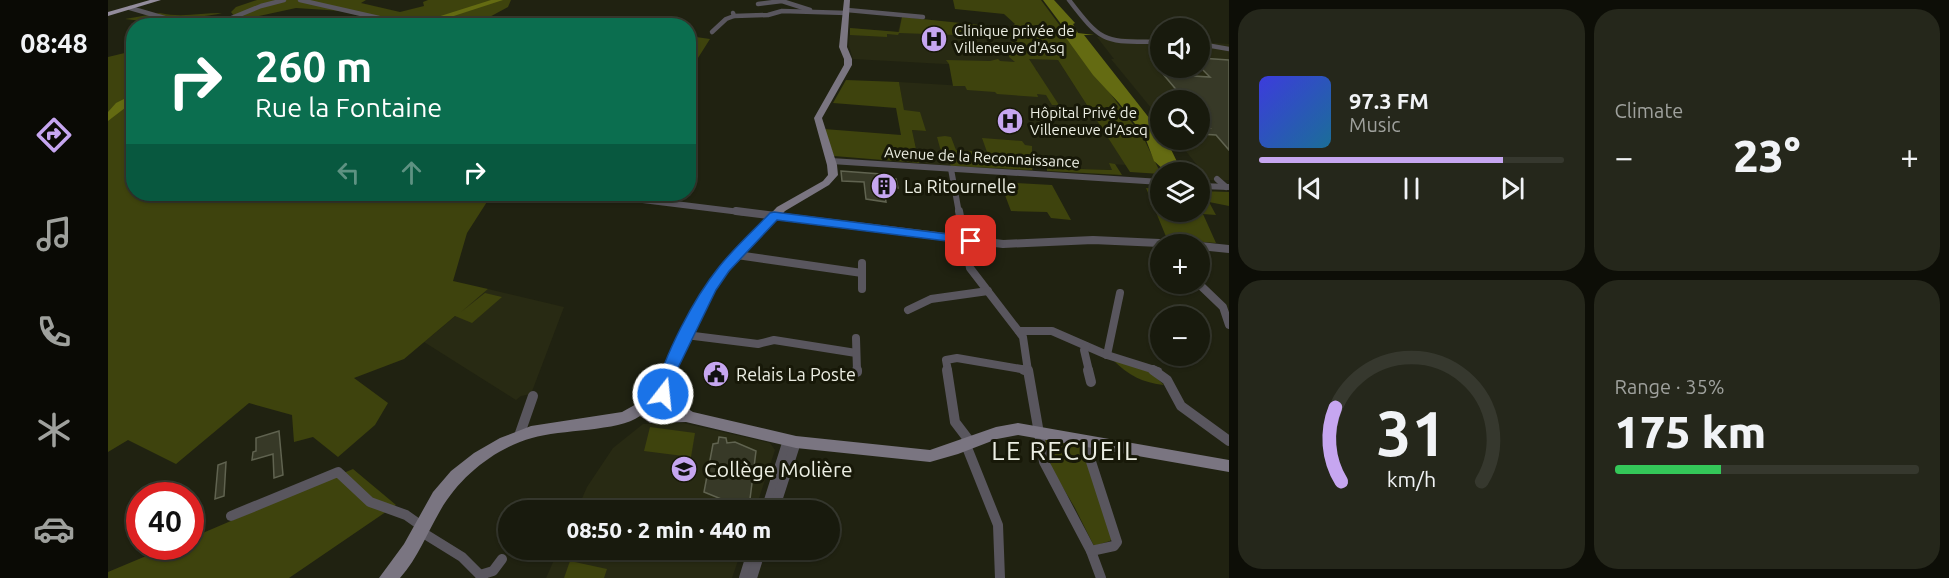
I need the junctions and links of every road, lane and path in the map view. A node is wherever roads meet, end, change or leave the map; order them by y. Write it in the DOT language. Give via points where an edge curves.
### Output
graph roads {
  1 [pos="158,0"];
  2 [pos="284,0"];
  3 [pos="300,0"];
  4 [pos="847,0"];
  5 [pos="1069,0"];
  6 [pos="758,4"];
  7 [pos="130,8"];
  8 [pos="816,12"];
  9 [pos="847,12"];
  10 [pos="108,14"];
  11 [pos="923,16"];
  12 [pos="164,18"];
  13 [pos="232,18"];
  14 [pos="379,18"];
  15 [pos="712,32"];
  16 [pos="1150,41"];
  17 [pos="1210,46"];
  18 [pos="1229,49"];
  19 [pos="832,163"];
  20 [pos="952,171"];
  21 [pos="1150,182"];
  22 [pos="651,201"];
  23 [pos="774,216"];
  24 [pos="964,240"];
  25 [pos="1150,243"];
  26 [pos="1210,247"];
  27 [pos="1229,249"];
  28 [pos="737,255"];
  29 [pos="862,263"];
  30 [pos="862,273"];
  31 [pos="862,289"];
  32 [pos="988,291"];
  33 [pos="1120,293"];
  34 [pos="1209,294"];
  35 [pos="908,310"];
  36 [pos="1229,325"];
  37 [pos="1019,331"];
  38 [pos="686,335"];
  39 [pos="856,338"];
  40 [pos="1086,346"];
  41 [pos="856,353"];
  42 [pos="1107,355"];
  43 [pos="1027,370"];
  44 [pos="857,372"];
  45 [pos="1091,382"];
  46 [pos="533,396"];
  47 [pos="657,408"];
  48 [pos="1037,431"];
  49 [pos="519,436"];
  50 [pos="1084,440"];
  51 [pos="792,441"];
  52 [pos="1229,441"];
  53 [pos="969,443"];
  54 [pos="1228,469"];
  55 [pos="770,500"];
  56 [pos="777,500"];
  57 [pos="231,516"];
  58 [pos="422,529"];
  59 [pos="1091,551"];
  60 [pos="501,560"];
  61 [pos="750,560"];
  62 [pos="758,560"];
  63 [pos="481,577"];
  64 [pos="388,578"];
  65 [pos="744,578"];
  66 [pos="752,578"];
  67 [pos="1000,578"];
  68 [pos="1101,578"];
  1 -- 7 [label="main road"];
  2 -- 13 [label="street"];
  3 -- 14 [label="street"];
  4 -- 9 [label="street"];
  5 -- 16 [label="street" via="1101,35"];
  6 -- 8 [label="street" via="780,0"];
  7 -- 10 [label="main road"];
  7 -- 12 [label="street"];
  8 -- 9 [label="street"];
  8 -- 15 [label="street" via="734,14"];
  9 -- 11 [label="street"];
  9 -- 19 [label="street" via="843,47 848,65 818,118"];
  17 -- 18 [label="street"];
  19 -- 20 [label="street, Avenue de la Reconnaissance"];
  19 -- 23 [label="street" via="833,173 828,181"];
  20 -- 21 [label="street, Avenue de la Reconnaissance"];
  20 -- 24 [label="street"];
  22 -- 23 [label="street"];
  23 -- 24 [label="street"];
  23 -- 28 [label="street"];
  24 -- 25 [label="street" via="1008,245 1093,240"];
  24 -- 32 [label="street" via="970,268"];
  26 -- 27 [label="street"];
  28 -- 30 [label="street"];
  28 -- 38 [label="street" via="711,286"];
  29 -- 30 [label="street"];
  30 -- 31 [label="street"];
  32 -- 35 [label="street" via="932,299"];
  32 -- 37 [label="street"];
  33 -- 42 [label="street"];
  34 -- 36 [label="street" via="1222,307"];
  37 -- 40 [label="street" via="1052,331"];
  37 -- 43 [label="street"];
  38 -- 41 [label="street" via="758,344 774,340"];
  38 -- 47 [label="street" via="668,372"];
  39 -- 41 [label="street"];
  40 -- 42 [label="street"];
  40 -- 45 [label="street"];
  41 -- 44 [label="street"];
  42 -- 52 [label="street" via="1160,373 1181,406"];
  43 -- 48 [label="street"];
  43 -- 53 [label="street" via="957,358 946,360 955,422"];
  46 -- 49 [label="street"];
  47 -- 49 [label="street" via="615,420"];
  47 -- 51 [label="street"];
  48 -- 50 [label="street"];
  48 -- 53 [label="street" via="1005,430"];
  48 -- 59 [label="street" via="1049,475"];
  49 -- 58 [label="street" via="478,459 453,480"];
  50 -- 54 [label="street"];
  50 -- 59 [label="street" via="1117,542"];
  51 -- 53 [label="street" via="921,456 946,453"];
  51 -- 55 [label="street"];
  51 -- 56 [label="street"];
  53 -- 67 [label="street" via="998,525"];
  57 -- 58 [label="street" via="338,472 370,502 406,515"];
  58 -- 63 [label="street" via="462,557"];
  58 -- 64 [label="street"];
  59 -- 68 [label="street"];
  60 -- 63 [label="street" via="493,571"];
  61 -- 65 [label="street"];
  62 -- 66 [label="street"];
}
